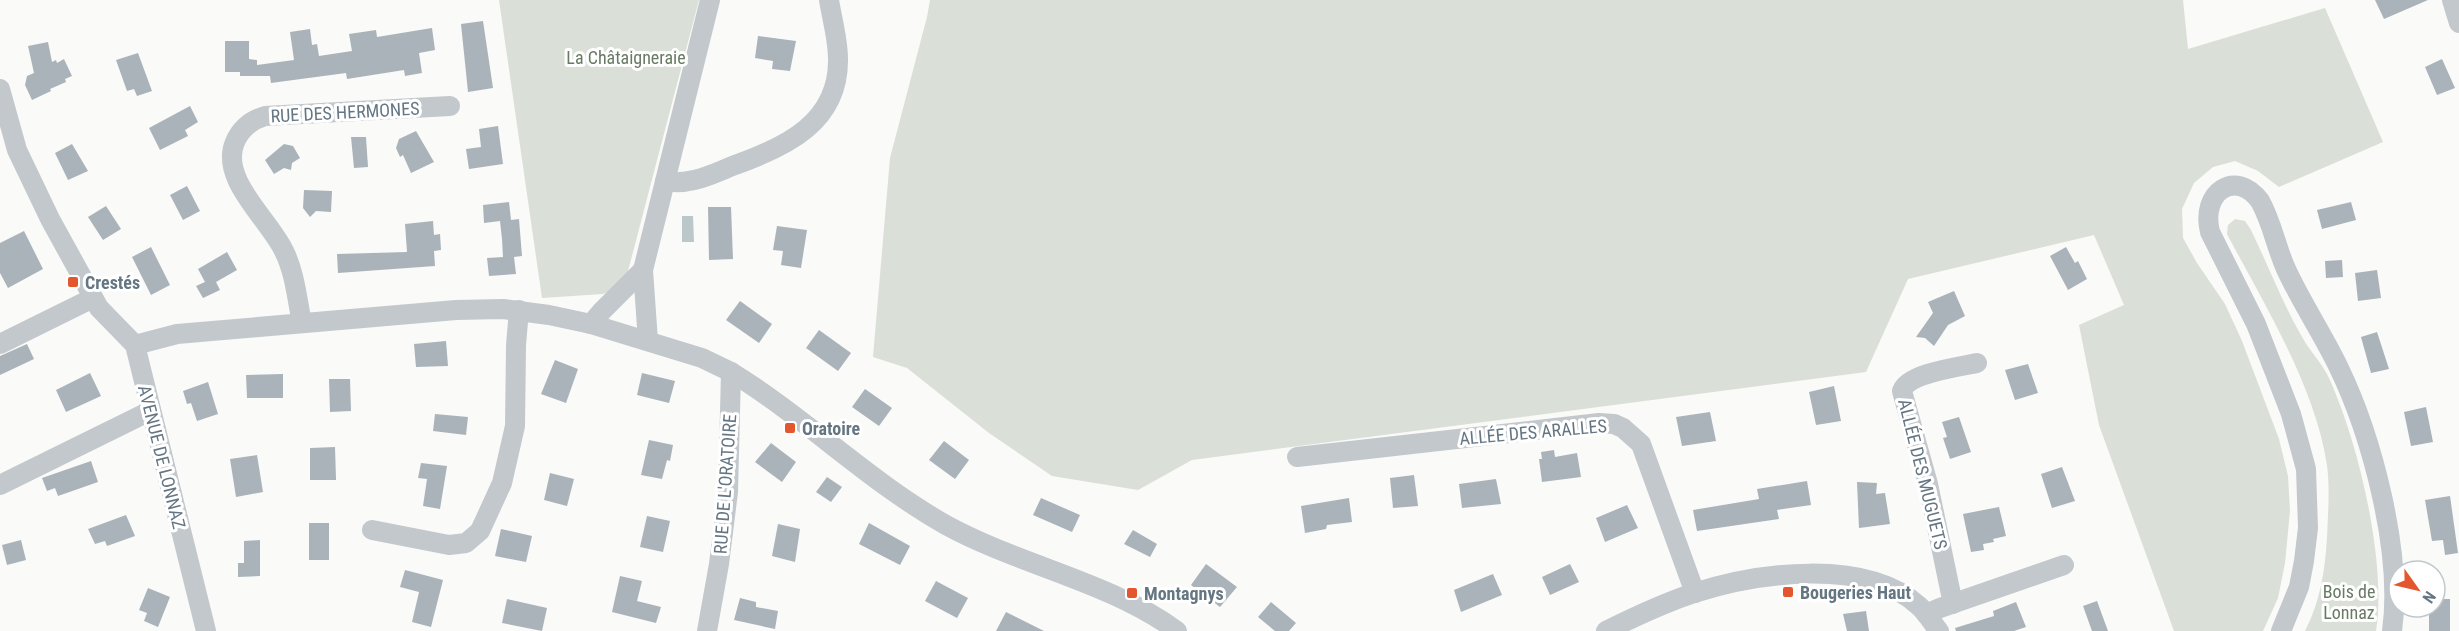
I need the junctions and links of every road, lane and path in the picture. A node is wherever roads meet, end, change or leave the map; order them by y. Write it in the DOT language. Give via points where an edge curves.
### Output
graph roads {
  1 [pos="710,0"];
  2 [pos="829,0"];
  3 [pos="2452,0"];
  4 [pos="2459,23"];
  5 [pos="0,89"];
  6 [pos="450,106"];
  7 [pos="665,181"];
  8 [pos="643,270"];
  9 [pos="93,298"];
  10 [pos="519,310"];
  11 [pos="302,323"];
  12 [pos="591,324"];
  13 [pos="648,341"];
  14 [pos="0,344"];
  15 [pos="135,345"];
  16 [pos="1977,363"];
  17 [pos="731,372"];
  18 [pos="150,411"];
  19 [pos="1297,457"];
  20 [pos="0,485"];
  21 [pos="372,530"];
  22 [pos="2064,566"];
  23 [pos="1695,593"];
  24 [pos="1953,604"];
  25 [pos="1926,614"];
  26 [pos="206,631"];
  27 [pos="707,631"];
  28 [pos="1177,631"];
  29 [pos="1606,631"];
  30 [pos="1939,631"];
  31 [pos="2281,631"];
  32 [pos="2392,631"];
  1 -- 7 [label="street"];
  2 -- 7 [label="street" via="837,44 837,75 827,104 808,129 766,153 694,180"];
  3 -- 4 [label="street"];
  5 -- 9 [label="street" via="26,171"];
  6 -- 11 [label="street, RUE DES HERMONES" via="275,114 256,119 241,131 232,148 232,168 285,254"];
  7 -- 8 [label="street"];
  8 -- 12 [label="street"];
  8 -- 13 [label="street"];
  9 -- 14 [label="street"];
  9 -- 15 [label="street"];
  10 -- 11 [label="street" via="456,310"];
  10 -- 12 [label="street"];
  10 -- 21 [label="street" via="515,426 502,483 480,531 466,543 449,545"];
  11 -- 15 [label="street" via="177,334"];
  12 -- 13 [label="street"];
  13 -- 17 [label="street"];
  15 -- 18 [label="street, AVENUE DE LONNAZ"];
  16 -- 24 [label="street, ALLÉE DES MUGUETS" via="1913,379 1902,392 1935,514"];
  17 -- 27 [label="street, RUE DE L'ORATOIRE" via="728,492"];
  17 -- 28 [label="street" via="916,508 977,541 1091,584 1142,608"];
  18 -- 20 [label="street"];
  18 -- 26 [label="street, AVENUE DE LONNAZ"];
  19 -- 23 [label="street, ALLÉE DES ARALLES" via="1614,424 1632,433 1646,454"];
  22 -- 24 [label="street"];
  23 -- 25 [label="street" via="1778,576 1845,575 1889,587"];
  23 -- 29 [label="street"];
  24 -- 25 [label="street"];
  25 -- 30 [label="street"];
  31 -- 32 [label="street" via="2304,561 2308,528 2306,469 2291,414 2256,324 2207,220 2208,208 2218,191 2232,186 2247,189 2260,201 2286,269 2357,409 2379,485 2393,562"];
}
